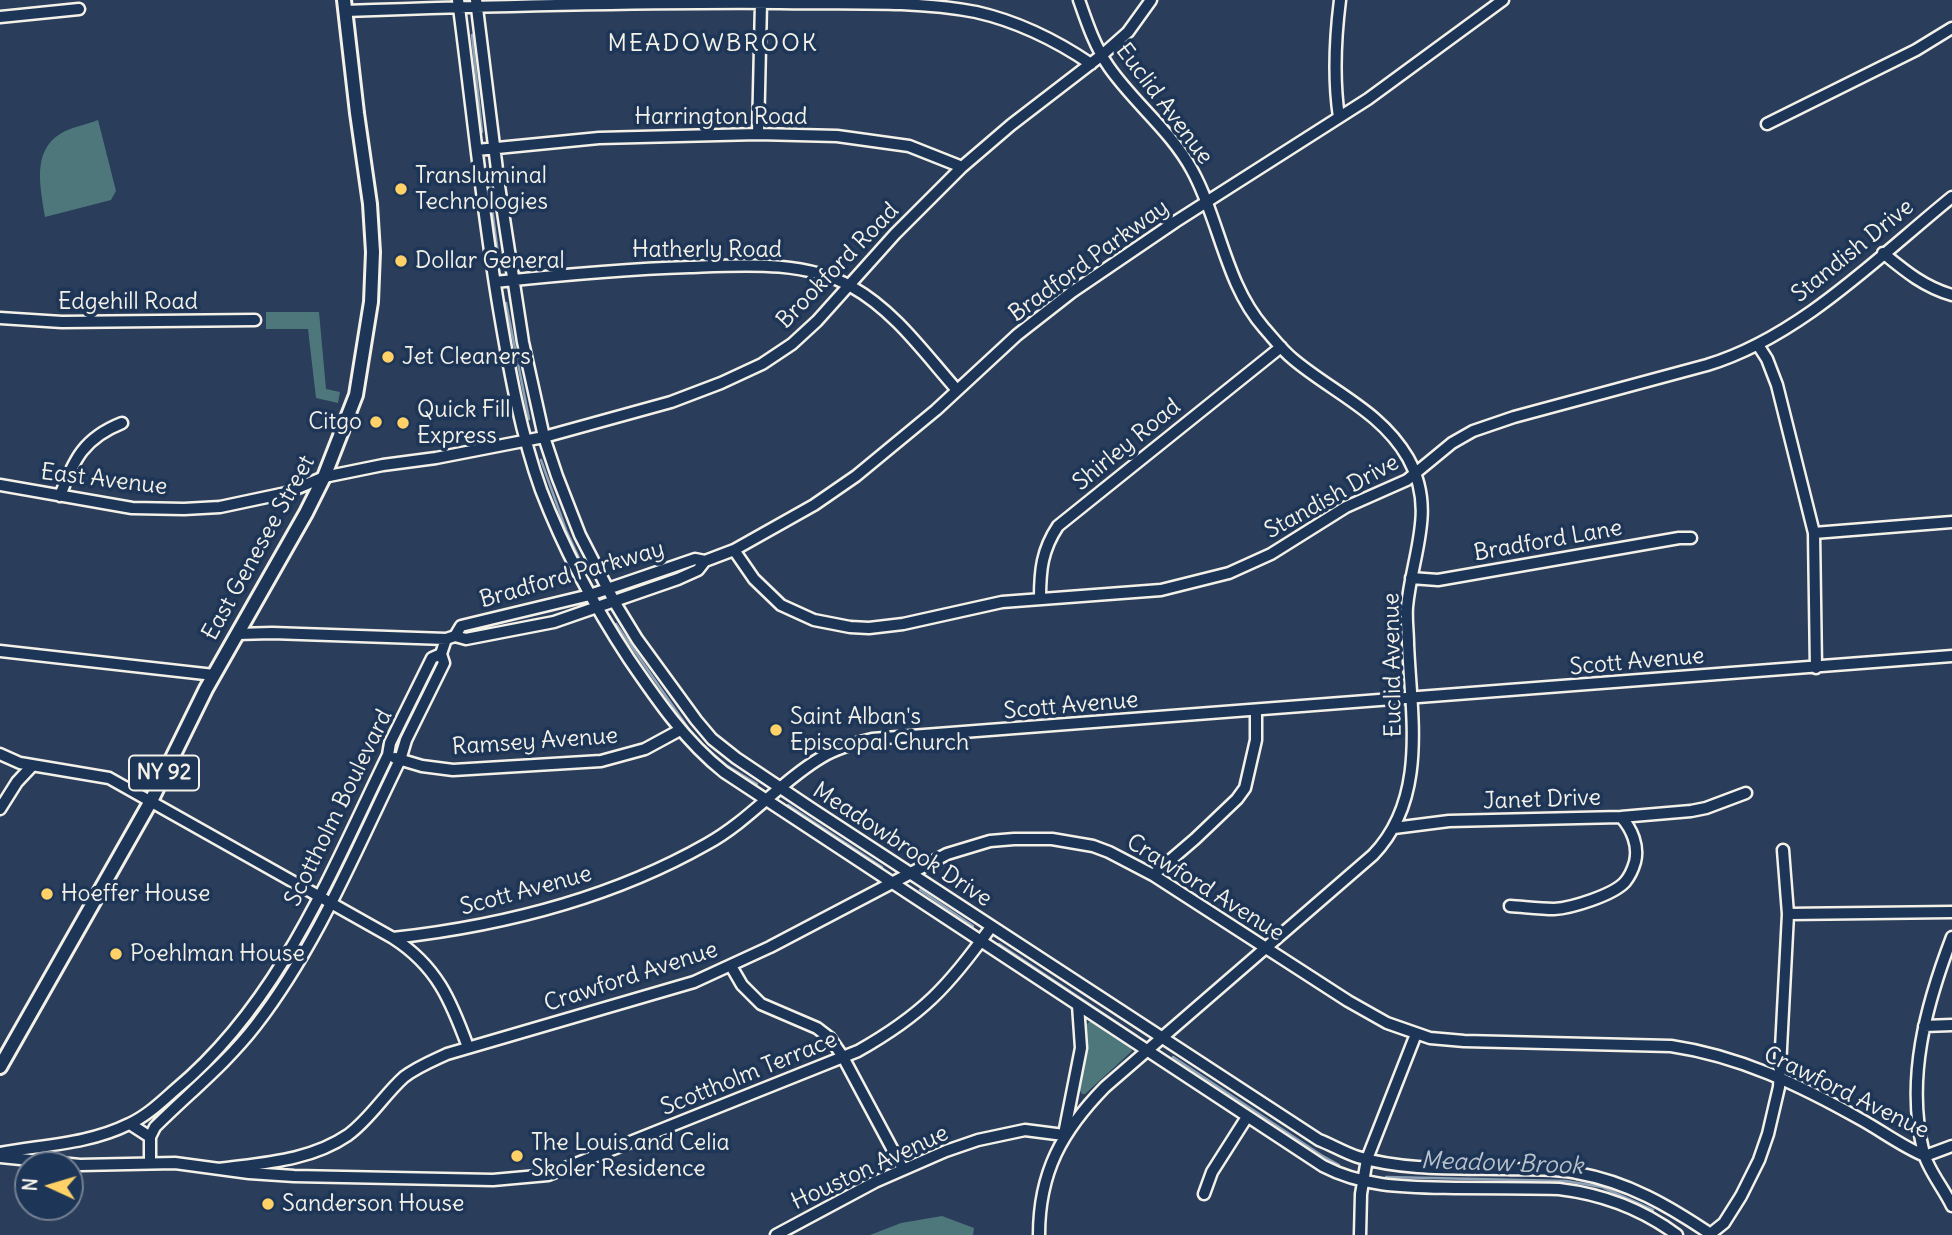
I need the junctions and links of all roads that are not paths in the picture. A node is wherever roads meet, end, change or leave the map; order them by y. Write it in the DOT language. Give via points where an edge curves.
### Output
graph roads {
  1 [pos="1079,0"];
  2 [pos="1151,0"];
  3 [pos="1339,0"];
  4 [pos="1503,0"];
  5 [pos="477,3"];
  6 [pos="761,3"];
  7 [pos="458,4"];
  8 [pos="344,5"];
  9 [pos="79,9"];
  10 [pos="0,17"];
  11 [pos="1952,28"];
  12 [pos="1102,55"];
  13 [pos="1091,65"];
  14 [pos="1339,117"];
  15 [pos="1767,124"];
  16 [pos="758,134"];
  17 [pos="495,148"];
  18 [pos="477,150"];
  19 [pos="962,167"];
  20 [pos="1952,197"];
  21 [pos="1208,202"];
  22 [pos="1883,253"];
  23 [pos="514,280"];
  24 [pos="495,282"];
  25 [pos="849,285"];
  26 [pos="1952,295"];
  27 [pos="0,318"];
  28 [pos="256,320"];
  29 [pos="1758,345"];
  30 [pos="1281,347"];
  31 [pos="957,390"];
  32 [pos="122,423"];
  33 [pos="544,437"];
  34 [pos="527,441"];
  35 [pos="1415,473"];
  36 [pos="324,477"];
  37 [pos="0,485"];
  38 [pos="60,496"];
  39 [pos="1952,522"];
  40 [pos="1814,533"];
  41 [pos="1690,538"];
  42 [pos="734,550"];
  43 [pos="705,561"];
  44 [pos="1411,578"];
  45 [pos="608,589"];
  46 [pos="590,595"];
  47 [pos="1040,598"];
  48 [pos="615,603"];
  49 [pos="597,608"];
  50 [pos="237,634"];
  51 [pos="450,637"];
  52 [pos="0,651"];
  53 [pos="442,654"];
  54 [pos="1952,656"];
  55 [pos="1816,668"];
  56 [pos="214,675"];
  57 [pos="1410,699"];
  58 [pos="1256,711"];
  59 [pos="680,730"];
  60 [pos="0,754"];
  61 [pos="388,755"];
  62 [pos="400,760"];
  63 [pos="32,766"];
  64 [pos="781,788"];
  65 [pos="1746,793"];
  66 [pos="766,800"];
  67 [pos="150,801"];
  68 [pos="0,809"];
  69 [pos="1621,817"];
  70 [pos="1394,828"];
  71 [pos="1783,850"];
  72 [pos="910,872"];
  73 [pos="1153,875"];
  74 [pos="890,882"];
  75 [pos="319,896"];
  76 [pos="330,902"];
  77 [pos="1510,906"];
  78 [pos="1952,912"];
  79 [pos="1788,914"];
  80 [pos="991,927"];
  81 [pos="1952,937"];
  82 [pos="393,938"];
  83 [pos="981,941"];
  84 [pos="1266,948"];
  85 [pos="731,966"];
  86 [pos="1078,1005"];
  87 [pos="1952,1025"];
  88 [pos="1924,1026"];
  89 [pos="1416,1034"];
  90 [pos="1162,1038"];
  91 [pos="468,1047"];
  92 [pos="1148,1051"];
  93 [pos="843,1057"];
  94 [pos="0,1067"];
  95 [pos="1780,1078"];
  96 [pos="1247,1117"];
  97 [pos="130,1124"];
  98 [pos="1064,1135"];
  99 [pos="150,1137"];
  100 [pos="1952,1146"];
  101 [pos="0,1155"];
  102 [pos="1925,1156"];
  103 [pos="1367,1159"];
  104 [pos="150,1163"];
  105 [pos="219,1169"];
  106 [pos="903,1169"];
  107 [pos="1362,1182"];
  108 [pos="1204,1194"];
  109 [pos="1952,1206"];
  110 [pos="1674,1211"];
  111 [pos="1672,1233"];
  112 [pos="776,1235"];
  113 [pos="1039,1235"];
  114 [pos="1360,1235"];
  115 [pos="1711,1235"];
  1 -- 12 [label="street, Euclid Avenue"];
  2 -- 12 [label="street, Brookford Road" via="1128,32"];
  3 -- 14 [label="street" via="1334,74"];
  4 -- 14 [label="street, Bradford Parkway"];
  5 -- 6 [label="street"];
  5 -- 7 [label="street"];
  5 -- 17 [label="street, Meadowbrook Drive"];
  6 -- 13 [label="street" via="937,6 976,12 1061,45"];
  6 -- 16 [label="street"];
  7 -- 8 [label="street"];
  7 -- 18 [label="street, Meadowbrook Drive"];
  8 -- 36 [label="main road, East Genesee Street / NY 92" via="370,204 373,274 356,395"];
  9 -- 10 [label="street"];
  11 -- 15 [label="street"];
  12 -- 13 [label="street, Brookford Road"];
  12 -- 21 [label="street, Euclid Avenue" via="1180,151"];
  13 -- 19 [label="street, Brookford Road"];
  14 -- 21 [label="street, Bradford Parkway"];
  16 -- 17 [label="street, Harrington Road" via="599,138"];
  16 -- 19 [label="street, Harrington Road" via="892,143"];
  17 -- 18 [label="street, Harrington Road"];
  17 -- 23 [label="street, Meadowbrook Drive"];
  18 -- 24 [label="street, Meadowbrook Drive"];
  19 -- 25 [label="street, Brookford Road"];
  20 -- 22 [label="street, Standish Drive"];
  21 -- 30 [label="street, Euclid Avenue" via="1244,300"];
  21 -- 31 [label="street, Bradford Parkway" via="1072,292"];
  22 -- 26 [label="street" via="1913,278"];
  22 -- 29 [label="street, Standish Drive" via="1802,318"];
  23 -- 24 [label="street, Hatherly Road"];
  23 -- 25 [label="street, Hatherly Road" via="716,266 792,269"];
  23 -- 33 [label="street, Meadowbrook Drive"];
  24 -- 34 [label="street, Meadowbrook Drive"];
  25 -- 31 [label="street, Hatherly Road" via="877,302"];
  25 -- 33 [label="street, Brookford Road" via="792,344 762,364 671,402"];
  27 -- 28 [label="street, Edgehill Road" via="62,322"];
  29 -- 35 [label="street, Standish Drive" via="1707,365 1473,431"];
  29 -- 40 [label="street" via="1777,385"];
  30 -- 35 [label="street, Euclid Avenue" via="1378,420"];
  30 -- 47 [label="street, Shirley Road" via="1058,526 1042,555"];
  31 -- 42 [label="street, Bradford Parkway" via="856,476"];
  32 -- 38 [label="street" via="103,430 88,443"];
  33 -- 34 [label="street, Brookford Road"];
  33 -- 45 [label="street, Meadowbrook Drive" via="580,534"];
  34 -- 36 [label="street, Brookford Road"];
  34 -- 46 [label="street, Meadowbrook Drive" via="542,491"];
  35 -- 44 [label="street, Euclid Avenue" via="1423,511"];
  35 -- 47 [label="street, Standish Drive" via="1346,507 1271,554 1229,572 1161,590"];
  36 -- 38 [label="street, East Avenue" via="286,493 220,507 132,508"];
  36 -- 50 [label="main road, East Genesee Street / NY 92"];
  37 -- 38 [label="street, East Avenue"];
  39 -- 40 [label="street"];
  40 -- 55 [label="street"];
  41 -- 44 [label="street, Bradford Lane" via="1438,580"];
  42 -- 43 [label="street, Bradford Parkway"];
  42 -- 47 [label="street, Standish Drive" via="754,579 781,605 814,620 850,627 903,624"];
  43 -- 45 [label="street, Bradford Parkway" via="695,559"];
  43 -- 48 [label="street, Bradford Parkway" via="688,575"];
  44 -- 57 [label="street, Euclid Avenue" via="1407,609"];
  45 -- 46 [label="street, Bradford Parkway"];
  45 -- 48 [label="street, Meadowbrook Drive"];
  46 -- 49 [label="street, Meadowbrook Drive"];
  46 -- 51 [label="street, Bradford Parkway" via="461,626"];
  48 -- 49 [label="street, Bradford Parkway"];
  48 -- 64 [label="street, Meadowbrook Drive" via="712,739"];
  49 -- 51 [label="street, Bradford Parkway" via="513,632"];
  49 -- 59 [label="street, Meadowbrook Drive"];
  50 -- 51 [label="street, Bradford Parkway"];
  50 -- 56 [label="main road, East Genesee Street / NY 92"];
  51 -- 53 [label="street, Scottholm Boulevard"];
  52 -- 56 [label="street"];
  53 -- 61 [label="street, Scottholm Boulevard" via="432,659"];
  53 -- 62 [label="street, Scottholm Boulevard" via="444,663"];
  54 -- 55 [label="street, Scott Avenue"];
  55 -- 57 [label="street, Scott Avenue"];
  56 -- 67 [label="main road, East Genesee Street / NY 92"];
  57 -- 58 [label="street, Scott Avenue"];
  57 -- 70 [label="street, Euclid Avenue" via="1413,763 1405,803"];
  58 -- 64 [label="street, Scott Avenue" via="872,739 821,757"];
  58 -- 73 [label="street" via="1256,740 1245,788"];
  59 -- 62 [label="street, Ramsey Avenue" via="645,749 601,761 453,770"];
  59 -- 66 [label="street, Meadowbrook Drive" via="701,754"];
  60 -- 63 [label="street"];
  61 -- 62 [label="street, Ramsey Avenue"];
  61 -- 75 [label="street, Scottholm Boulevard"];
  62 -- 76 [label="street, Scottholm Boulevard"];
  63 -- 67 [label="street" via="103,776"];
  63 -- 68 [label="street"];
  64 -- 66 [label="street, Scott Avenue"];
  64 -- 72 [label="street, Meadowbrook Drive"];
  65 -- 69 [label="street, Janet Drive" via="1691,811"];
  66 -- 74 [label="street, Meadowbrook Drive"];
  66 -- 82 [label="street, Scott Avenue" via="709,843 603,891 508,919"];
  67 -- 75 [label="street"];
  67 -- 94 [label="main road, East Genesee Street / NY 92"];
  69 -- 70 [label="street, Janet Drive" via="1449,821"];
  69 -- 77 [label="street" via="1633,835 1636,852 1625,883 1566,907"];
  70 -- 84 [label="street, Euclid Avenue" via="1373,855"];
  71 -- 79 [label="street"];
  72 -- 73 [label="street, Crawford Avenue" via="962,848 990,841 1039,839 1093,846"];
  72 -- 74 [label="street, Crawford Avenue"];
  72 -- 80 [label="street, Meadowbrook Drive"];
  73 -- 84 [label="street, Crawford Avenue"];
  74 -- 83 [label="street, Meadowbrook Drive"];
  74 -- 85 [label="street, Crawford Avenue"];
  75 -- 76 [label="street"];
  75 -- 97 [label="street, Scottholm Boulevard" via="246,1018 198,1071"];
  76 -- 82 [label="street"];
  76 -- 99 [label="street, Scottholm Boulevard" via="297,967 255,1026"];
  78 -- 79 [label="street"];
  79 -- 95 [label="street"];
  80 -- 83 [label="street, Scottholm Terrace"];
  80 -- 90 [label="street, Meadowbrook Drive"];
  81 -- 88 [label="street"];
  82 -- 91 [label="street" via="419,956 439,982"];
  83 -- 86 [label="street, Meadowbrook Drive"];
  83 -- 93 [label="street, Scottholm Terrace" via="962,969 924,1008 890,1033"];
  84 -- 89 [label="street, Crawford Avenue" via="1348,1001"];
  84 -- 90 [label="street, Euclid Avenue"];
  85 -- 91 [label="street, Crawford Avenue" via="694,982"];
  85 -- 93 [label="street" via="753,999 817,1028"];
  86 -- 92 [label="street, Meadowbrook Drive"];
  86 -- 98 [label="street, Euclid Avenue" via="1081,1048"];
  87 -- 88 [label="street"];
  88 -- 102 [label="street" via="1918,1102"];
  89 -- 95 [label="street, Crawford Avenue" via="1464,1041 1671,1046 1703,1051"];
  89 -- 103 [label="street"];
  90 -- 92 [label="street, Euclid Avenue"];
  90 -- 103 [label="street, Meadowbrook Drive" via="1319,1140"];
  91 -- 105 [label="street, Crawford Avenue" via="418,1067 372,1114 328,1145 283,1161"];
  92 -- 96 [label="street, Meadowbrook Drive"];
  92 -- 98 [label="street, Euclid Avenue" via="1105,1087"];
  93 -- 105 [label="street, Scottholm Terrace" via="548,1175 494,1180 294,1177"];
  93 -- 106 [label="street"];
  95 -- 102 [label="street, Crawford Avenue"];
  95 -- 115 [label="street" via="1759,1160 1724,1223"];
  96 -- 107 [label="street, Meadowbrook Drive" via="1323,1166"];
  96 -- 108 [label="street" via="1212,1172"];
  97 -- 99 [label="street"];
  97 -- 101 [label="street, Scottholm Boulevard" via="93,1138"];
  98 -- 106 [label="street, Houston Avenue" via="1025,1130 978,1140"];
  98 -- 113 [label="street, Euclid Avenue" via="1048,1173"];
  99 -- 104 [label="street"];
  100 -- 102 [label="street, Crawford Avenue"];
  101 -- 104 [label="street, Scottholm Boulevard" via="80,1165"];
  102 -- 109 [label="street"];
  103 -- 107 [label="street"];
  103 -- 110 [label="street, Meadowbrook Drive" via="1438,1168 1574,1172 1631,1187"];
  104 -- 105 [label="street, Scottholm Terrace"];
  106 -- 112 [label="street, Houston Avenue"];
  107 -- 111 [label="street, Meadowbrook Drive" via="1583,1192 1623,1205"];
  107 -- 114 [label="street"];
  110 -- 111 [label="street"];
  110 -- 115 [label="street, Meadowbrook Drive"];
}
